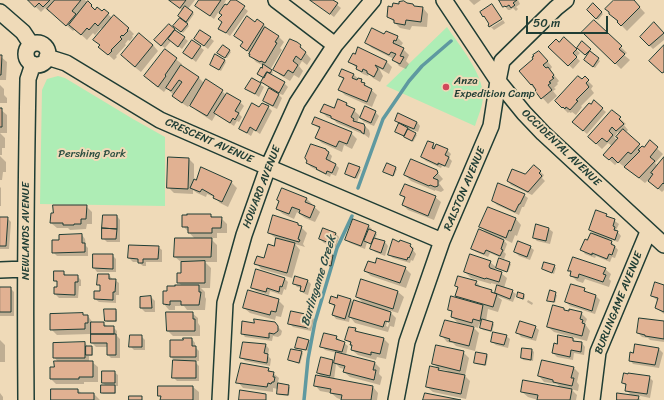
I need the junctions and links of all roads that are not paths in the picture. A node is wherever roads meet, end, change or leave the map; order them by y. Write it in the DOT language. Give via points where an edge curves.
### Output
graph roads {
  1 [pos="276,0"];
  2 [pos="373,0"];
  3 [pos="444,0"];
  4 [pos="566,0"];
  5 [pos="0,12"];
  6 [pos="31,44"];
  7 [pos="335,45"];
  8 [pos="48,57"];
  9 [pos="33,64"];
  10 [pos="498,81"];
  11 [pos="268,167"];
  12 [pos="648,232"];
  13 [pos="442,241"];
  14 [pos="664,245"];
  15 [pos="25,269"];
  16 [pos="0,270"];
  17 [pos="26,400"];
  18 [pos="220,400"];
  19 [pos="396,400"];
  20 [pos="592,400"];
  1 -- 7 [label="street"];
  2 -- 7 [label="street, HOWARD AVENUE"];
  3 -- 10 [label="street, OCCIDENTAL AVENUE"];
  4 -- 10 [label="street, RALSTON AVENUE" via="502,60"];
  5 -- 6 [label="street" via="23,32"];
  6 -- 8 [label="street" via="42,44 47,50"];
  6 -- 9 [label="street" via="26,54 29,62"];
  7 -- 11 [label="street, HOWARD AVENUE" via="298,103"];
  8 -- 9 [label="street" via="43,63"];
  8 -- 11 [label="street, CRESCENT AVENUE" via="66,63 160,120"];
  9 -- 15 [label="street, NEWLANDS AVENUE" via="28,79"];
  10 -- 12 [label="street, OCCIDENTAL AVENUE" via="543,133"];
  10 -- 13 [label="street, RALSTON AVENUE" via="491,126"];
  11 -- 13 [label="street, CRESCENT AVENUE"];
  11 -- 18 [label="street, HOWARD AVENUE" via="244,235 225,303"];
  12 -- 14 [label="street, OCCIDENTAL AVENUE"];
  12 -- 20 [label="street, BURLINGAME AVENUE" via="598,352"];
  13 -- 19 [label="street, RALSTON AVENUE" via="407,342"];
  15 -- 16 [label="street"];
  15 -- 17 [label="street, NEWLANDS AVENUE"];
}
